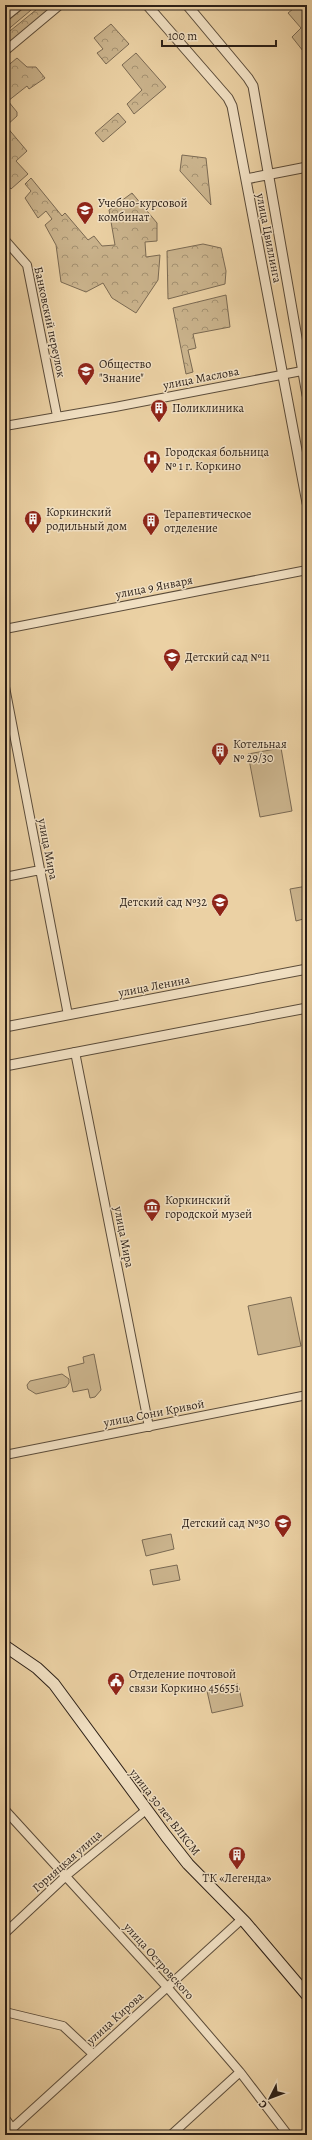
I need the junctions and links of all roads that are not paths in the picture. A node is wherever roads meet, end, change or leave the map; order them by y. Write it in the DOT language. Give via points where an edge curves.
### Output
graph roads {
  1 [pos="20,5"];
  2 [pos="60,5"];
  3 [pos="147,5"];
  4 [pos="187,5"];
  5 [pos="5,17"];
  6 [pos="5,51"];
  7 [pos="307,167"];
  8 [pos="268,174"];
  9 [pos="246,179"];
  10 [pos="5,240"];
  11 [pos="304,370"];
  12 [pos="282,374"];
  13 [pos="307,395"];
  14 [pos="58,416"];
  15 [pos="5,426"];
  16 [pos="307,504"];
  17 [pos="307,570"];
  18 [pos="5,629"];
  19 [pos="5,687"];
  20 [pos="40,870"];
  21 [pos="5,877"];
  22 [pos="307,969"];
  23 [pos="307,1008"];
  24 [pos="68,1015"];
  25 [pos="5,1027"];
  26 [pos="75,1052"];
  27 [pos="5,1066"];
  28 [pos="307,1395"];
  29 [pos="149,1426"];
  30 [pos="5,1455"];
  31 [pos="5,1646"];
  32 [pos="5,1810"];
  33 [pos="146,1810"];
  34 [pos="67,1875"];
  35 [pos="242,1919"];
  36 [pos="5,1933"];
  37 [pos="167,1986"];
  38 [pos="306,1990"];
  39 [pos="5,2012"];
  40 [pos="93,2054"];
  41 [pos="240,2072"];
  42 [pos="5,2118"];
  43 [pos="12,2128"];
  44 [pos="5,2135"];
  45 [pos="171,2135"];
  46 [pos="288,2135"];
  1 -- 5 [label="street"];
  2 -- 6 [label="street"];
  3 -- 9 [label="street, улица Цвиллинга" via="230,102"];
  4 -- 8 [label="street, улица Цвиллинга" via="253,86"];
  7 -- 8 [label="street"];
  8 -- 9 [label="street"];
  8 -- 11 [label="street, улица Цвиллинга"];
  9 -- 12 [label="street, улица Цвиллинга"];
  10 -- 14 [label="street, Банковский переулок" via="27,266"];
  11 -- 12 [label="street, улица Маслова"];
  11 -- 13 [label="street, улица Цвиллинга"];
  12 -- 14 [label="street, улица Маслова"];
  12 -- 16 [label="street, улица Цвиллинга"];
  14 -- 15 [label="street, улица Маслова"];
  17 -- 18 [label="street, улица 9 Января"];
  19 -- 20 [label="street, улица Мира"];
  20 -- 21 [label="street"];
  20 -- 24 [label="street, улица Мира"];
  22 -- 24 [label="street, улица Ленина"];
  23 -- 26 [label="street"];
  24 -- 25 [label="street, улица Ленина"];
  26 -- 27 [label="street"];
  26 -- 29 [label="street, улица Мира"];
  28 -- 29 [label="street, улица Сони Кривой"];
  29 -- 30 [label="street, улица Сони Кривой"];
  31 -- 33 [label="main road, улица 30 лет ВЛКСМ" via="37,1668 54,1684"];
  32 -- 34 [label="street, улица Островского"];
  33 -- 34 [label="street, Горняцкая улица"];
  33 -- 35 [label="main road, улица 30 лет ВЛКСМ" via="188,1864"];
  34 -- 36 [label="street, Горняцкая улица"];
  34 -- 37 [label="street, улица Островского" via="119,1936"];
  35 -- 37 [label="street, улица Кирова"];
  35 -- 38 [label="main road, улица 30 лет ВЛКСМ"];
  37 -- 40 [label="street, улица Кирова"];
  37 -- 41 [label="street, улица Островского"];
  39 -- 40 [label="street" via="63,2026"];
  40 -- 43 [label="street, улица Кирова"];
  41 -- 45 [label="street"];
  41 -- 46 [label="street, улица Островского"];
  42 -- 43 [label="street"];
  43 -- 44 [label="street, улица Кирова"];
}
